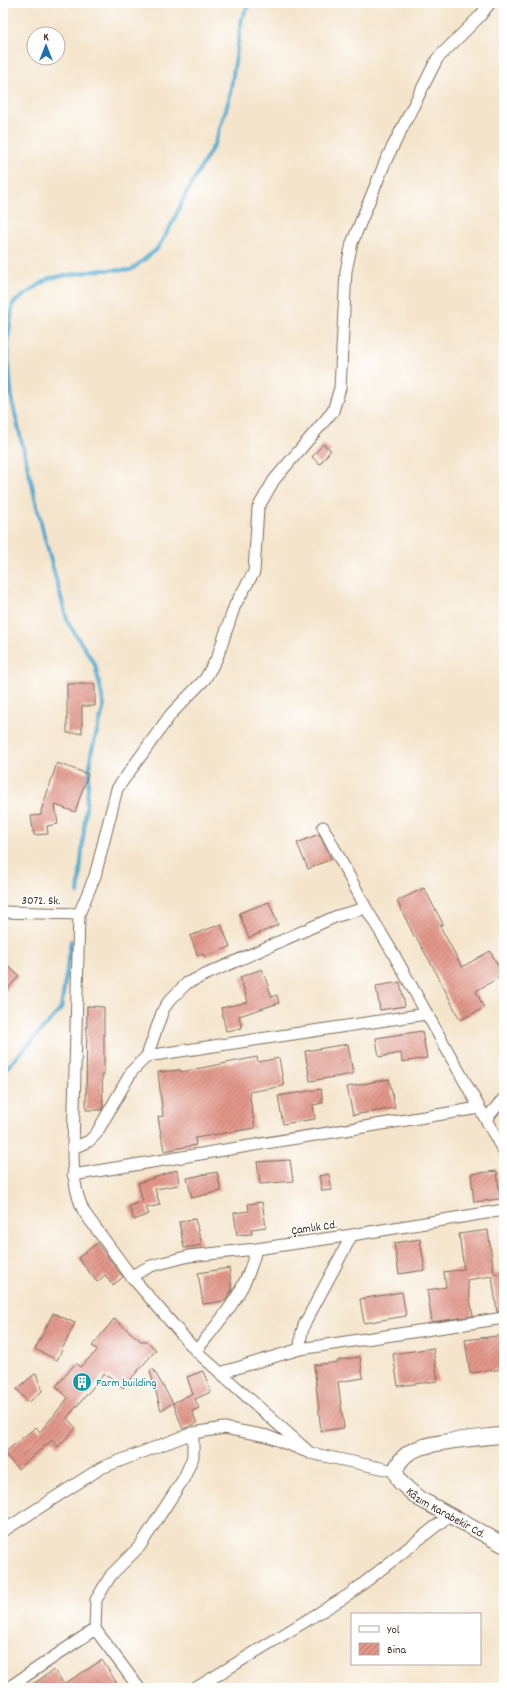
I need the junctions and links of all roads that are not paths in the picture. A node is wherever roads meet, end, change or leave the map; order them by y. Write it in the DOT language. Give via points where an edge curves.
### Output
graph roads {
  1 [pos="490,3"];
  2 [pos="323,827"];
  3 [pos="366,908"];
  4 [pos="3,912"];
  5 [pos="79,914"];
  6 [pos="426,1014"];
  7 [pos="147,1056"];
  8 [pos="504,1098"];
  9 [pos="479,1108"];
  10 [pos="486,1119"];
  11 [pos="73,1148"];
  12 [pos="504,1152"];
  13 [pos="73,1175"];
  14 [pos="504,1210"];
  15 [pos="352,1235"];
  16 [pos="256,1249"];
  17 [pos="130,1276"];
  18 [pos="504,1318"];
  19 [pos="300,1349"];
  20 [pos="196,1351"];
  21 [pos="220,1373"];
  22 [pos="193,1433"];
  23 [pos="504,1434"];
  24 [pos="310,1453"];
  25 [pos="395,1471"];
  26 [pos="450,1515"];
  27 [pos="3,1531"];
  28 [pos="504,1546"];
  29 [pos="95,1629"];
  30 [pos="8,1688"];
  31 [pos="139,1688"];
  32 [pos="196,1688"];
  1 -- 5 [label="street" via="437,59 386,160 352,243 346,271 340,388 332,411 274,480 258,508 254,572 235,605 217,658 205,679 171,714 117,789 95,876"];
  2 -- 3 [label="street"];
  3 -- 6 [label="street"];
  3 -- 7 [label="street" via="337,916 187,983 163,1010"];
  4 -- 5 [label="street, 3072. Sk."];
  5 -- 11 [label="street"];
  6 -- 7 [label="street"];
  6 -- 9 [label="street"];
  7 -- 11 [label="street" via="132,1071 96,1134 89,1141"];
  8 -- 10 [label="street"];
  9 -- 10 [label="street"];
  9 -- 13 [label="street"];
  10 -- 12 [label="street"];
  11 -- 13 [label="street"];
  13 -- 17 [label="street" via="84,1212"];
  14 -- 15 [label="street, Çamlık Cd."];
  15 -- 16 [label="street, Çamlık Cd."];
  15 -- 19 [label="street" via="304,1325"];
  16 -- 17 [label="street, Çamlık Cd." via="189,1256 151,1266"];
  16 -- 20 [label="street" via="248,1277 238,1297"];
  17 -- 20 [label="street"];
  18 -- 19 [label="street"];
  19 -- 21 [label="street"];
  20 -- 21 [label="street"];
  21 -- 24 [label="street"];
  22 -- 24 [label="street" via="224,1428 267,1436"];
  22 -- 27 [label="street" via="101,1468"];
  22 -- 29 [label="street" via="193,1457 184,1478 140,1546 111,1575 96,1600"];
  23 -- 25 [label="street" via="417,1449 403,1457"];
  24 -- 25 [label="street"];
  25 -- 26 [label="street, Kâzım Karabekir Cd." via="400,1482 418,1498"];
  26 -- 28 [label="street, Kâzım Karabekir Cd."];
  26 -- 32 [label="street" via="350,1594"];
  29 -- 30 [label="street"];
  29 -- 31 [label="street"];
}
